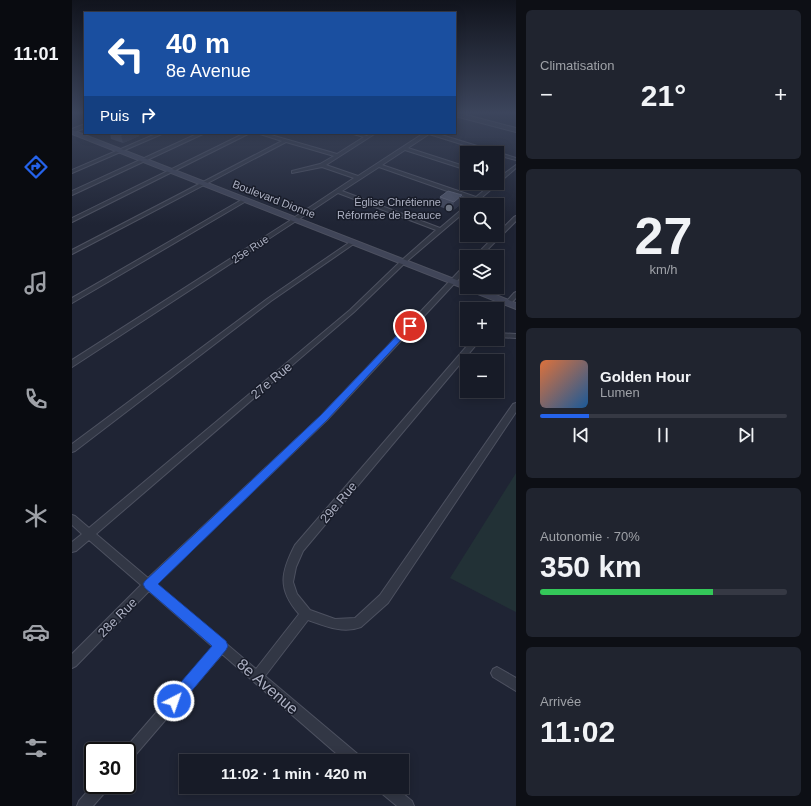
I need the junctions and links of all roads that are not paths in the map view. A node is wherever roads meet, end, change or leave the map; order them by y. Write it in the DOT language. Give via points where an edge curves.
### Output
graph roads {
  1 [pos="116,150"];
  2 [pos="123,150"];
  3 [pos="167,150"];
  4 [pos="215,150"];
  5 [pos="269,150"];
  6 [pos="318,150"];
  7 [pos="347,150"];
  8 [pos="402,150"];
  9 [pos="409,150"];
  10 [pos="120,151"];
  11 [pos="338,155"];
  12 [pos="504,155"];
  13 [pos="516,159"];
  14 [pos="144,160"];
  15 [pos="322,165"];
  16 [pos="378,165"];
  17 [pos="516,166"];
  18 [pos="460,167"];
  19 [pos="172,171"];
  20 [pos="72,172"];
  21 [pos="294,172"];
  22 [pos="504,176"];
  23 [pos="358,178"];
  24 [pos="203,184"];
  25 [pos="487,190"];
  26 [pos="337,191"];
  27 [pos="72,193"];
  28 [pos="473,198"];
  29 [pos="477,198"];
  30 [pos="245,200"];
  31 [pos="460,213"];
  32 [pos="516,218"];
  33 [pos="72,220"];
  34 [pos="294,220"];
  35 [pos="441,230"];
  36 [pos="353,242"];
  37 [pos="483,250"];
  38 [pos="72,252"];
  39 [pos="404,261"];
  40 [pos="460,273"];
  41 [pos="452,281"];
  42 [pos="460,284"];
  43 [pos="484,294"];
  44 [pos="516,294"];
  45 [pos="72,300"];
  46 [pos="512,305"];
  47 [pos="504,335"];
  48 [pos="516,336"];
  49 [pos="471,346"];
  50 [pos="72,364"];
  51 [pos="516,406"];
  52 [pos="72,449"];
  53 [pos="72,519"];
  54 [pos="89,534"];
  55 [pos="72,548"];
  56 [pos="149,584"];
  57 [pos="306,614"];
  58 [pos="221,646"];
  59 [pos="72,662"];
  60 [pos="497,673"];
  61 [pos="257,677"];
  62 [pos="516,685"];
  63 [pos="136,745"];
  64 [pos="347,754"];
  65 [pos="94,794"];
  66 [pos="393,794"];
  67 [pos="84,806"];
  68 [pos="407,806"];
  1 -- 10 [label="main road, Boulevard Dionne"];
  2 -- 10 [label="street"];
  3 -- 14 [label="street"];
  4 -- 19 [label="street"];
  5 -- 24 [label="street"];
  6 -- 11 [label="street"];
  7 -- 11 [label="street"];
  8 -- 16 [label="street, 25e Rue"];
  9 -- 18 [label="street"];
  10 -- 14 [label="main road, Boulevard Dionne"];
  10 -- 20 [label="street"];
  11 -- 15 [label="street"];
  12 -- 13 [label="street"];
  14 -- 19 [label="main road, Boulevard Dionne"];
  14 -- 27 [label="street"];
  15 -- 21 [label="street"];
  15 -- 23 [label="street"];
  16 -- 23 [label="street, 25e Rue"];
  16 -- 28 [label="street"];
  17 -- 22 [label="street"];
  19 -- 24 [label="main road, Boulevard Dionne"];
  19 -- 33 [label="street"];
  23 -- 26 [label="street, 25e Rue"];
  24 -- 30 [label="main road, Boulevard Dionne"];
  24 -- 38 [label="street"];
  25 -- 29 [label="street"];
  26 -- 34 [label="street, 25e Rue"];
  26 -- 35 [label="street"];
  30 -- 34 [label="main road, Boulevard Dionne"];
  30 -- 45 [label="street"];
  31 -- 35 [label="street, 27e Rue"];
  32 -- 37 [label="street"];
  34 -- 36 [label="main road, Boulevard Dionne"];
  34 -- 50 [label="street, 25e Rue"];
  35 -- 39 [label="street, 27e Rue"];
  36 -- 39 [label="main road, Boulevard Dionne"];
  36 -- 52 [label="street" via="269,300"];
  39 -- 41 [label="main road, Boulevard Dionne"];
  39 -- 54 [label="street, 27e Rue" via="352,311"];
  40 -- 41 [label="street, 28e Rue"];
  41 -- 42 [label="main road, Boulevard Dionne"];
  41 -- 56 [label="street, 28e Rue" via="324,418"];
  43 -- 46 [label="main road, Boulevard Dionne"];
  44 -- 46 [label="street"];
  47 -- 48 [label="street"];
  49 -- 57 [label="street, 29e Rue" via="299,548 290,565 288,584 295,603"];
  51 -- 57 [label="street" via="384,599 357,623 335,624"];
  53 -- 54 [label="street, 8e Avenue"];
  54 -- 55 [label="street, 27e Rue"];
  54 -- 56 [label="street, 8e Avenue"];
  56 -- 58 [label="street, 8e Avenue"];
  56 -- 59 [label="street, 28e Rue"];
  57 -- 61 [label="street"];
  58 -- 61 [label="street, 8e Avenue"];
  58 -- 63 [label="street"];
  60 -- 62 [label="street"];
  61 -- 64 [label="street, 8e Avenue"];
  65 -- 67 [label="street"];
  66 -- 68 [label="street"];
}
